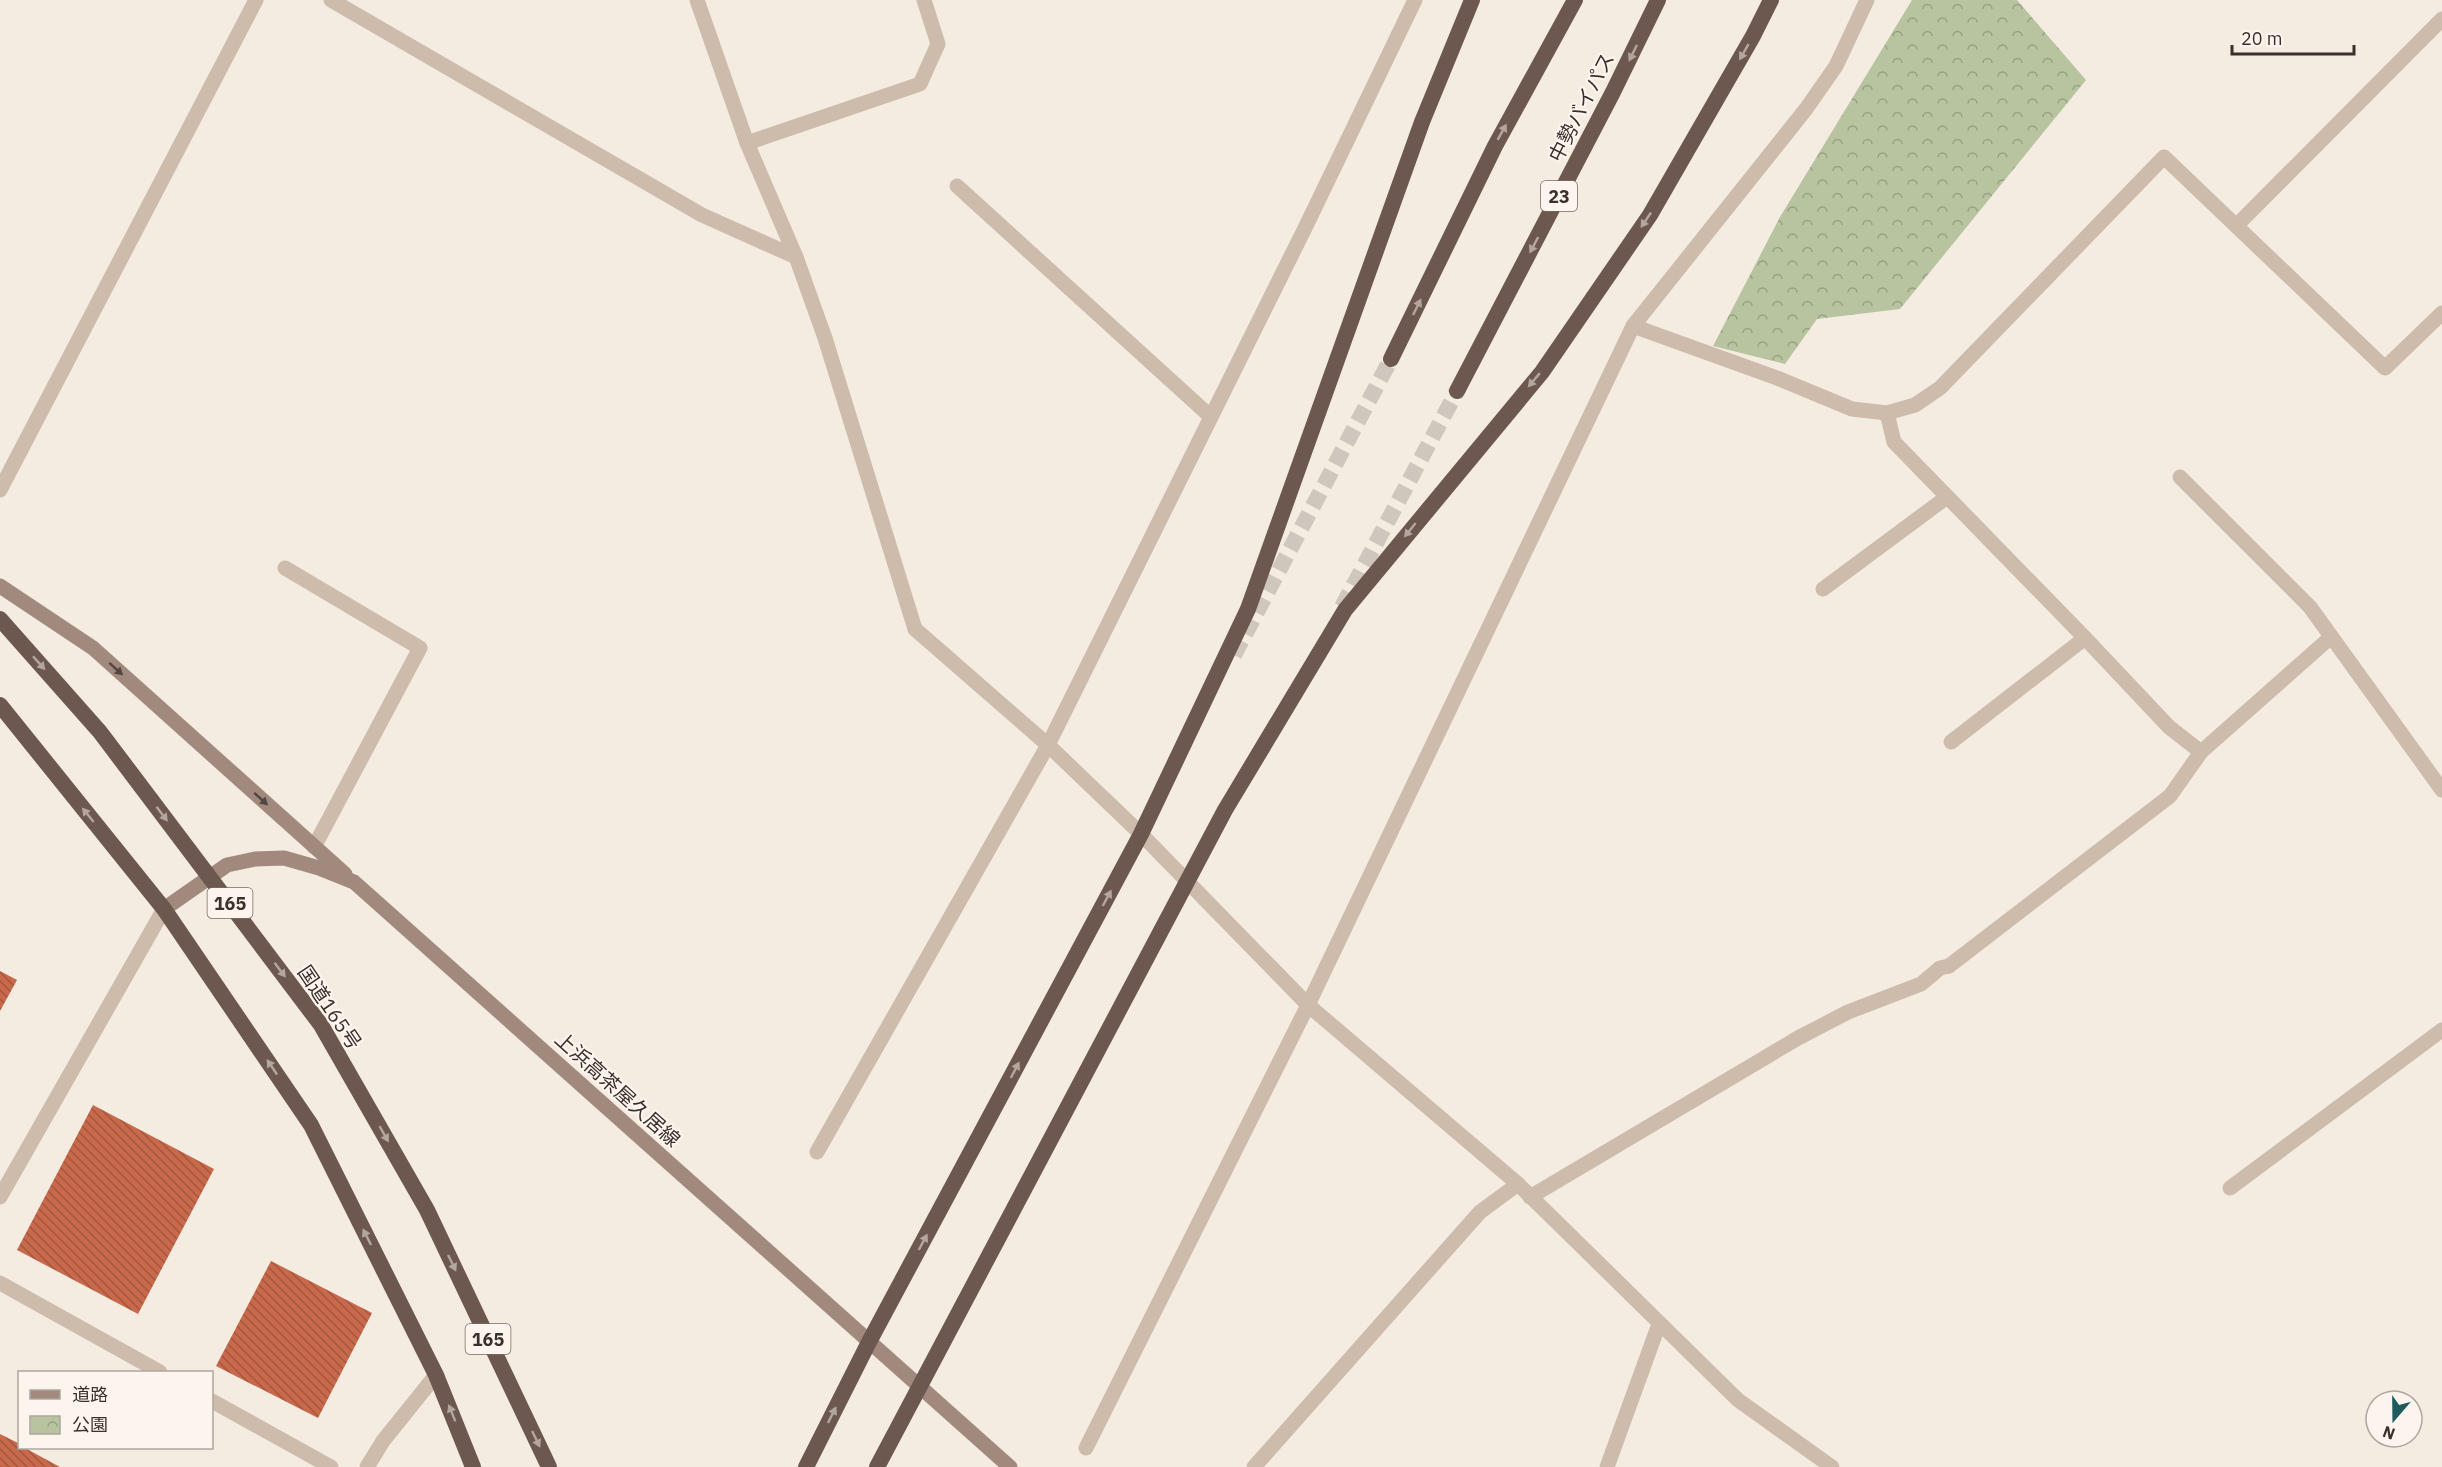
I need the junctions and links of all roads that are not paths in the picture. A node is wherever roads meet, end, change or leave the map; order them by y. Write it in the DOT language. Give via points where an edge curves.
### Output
graph roads {
  1 [pos="256,0"];
  2 [pos="331,0"];
  3 [pos="697,0"];
  4 [pos="924,0"];
  5 [pos="1415,0"];
  6 [pos="1472,0"];
  7 [pos="1575,0"];
  8 [pos="1659,0"];
  9 [pos="1771,0"];
  10 [pos="1867,0"];
  11 [pos="2442,19"];
  12 [pos="747,143"];
  13 [pos="957,186"];
  14 [pos="2237,225"];
  15 [pos="796,257"];
  16 [pos="2442,313"];
  17 [pos="1633,326"];
  18 [pos="1391,359"];
  19 [pos="1457,391"];
  20 [pos="1887,413"];
  21 [pos="1211,417"];
  22 [pos="2180,477"];
  23 [pos="0,490"];
  24 [pos="1947,497"];
  25 [pos="285,568"];
  26 [pos="0,586"];
  27 [pos="1823,589"];
  28 [pos="0,620"];
  29 [pos="2331,637"];
  30 [pos="2085,638"];
  31 [pos="0,705"];
  32 [pos="1950,742"];
  33 [pos="1048,745"];
  34 [pos="2201,752"];
  35 [pos="2442,790"];
  36 [pos="1141,834"];
  37 [pos="314,847"];
  38 [pos="210,878"];
  39 [pos="354,882"];
  40 [pos="1187,882"];
  41 [pos="164,909"];
  42 [pos="1308,1005"];
  43 [pos="2442,1030"];
  44 [pos="817,1152"];
  45 [pos="1518,1184"];
  46 [pos="2230,1188"];
  47 [pos="0,1197"];
  48 [pos="1530,1197"];
  49 [pos="0,1283"];
  50 [pos="1659,1324"];
  51 [pos="869,1342"];
  52 [pos="158,1371"];
  53 [pos="436,1375"];
  54 [pos="920,1388"];
  55 [pos="213,1402"];
  56 [pos="1086,1448"];
  57 [pos="331,1467"];
  58 [pos="367,1467"];
  59 [pos="473,1467"];
  60 [pos="549,1467"];
  61 [pos="806,1467"];
  62 [pos="877,1467"];
  63 [pos="1010,1467"];
  64 [pos="1254,1467"];
  65 [pos="1607,1467"];
  66 [pos="1832,1467"];
  1 -- 23 [label="street"];
  2 -- 15 [label="street" via="702,215"];
  3 -- 12 [label="street"];
  4 -- 12 [label="street" via="939,44 920,84"];
  5 -- 21 [label="street"];
  6 -- 36 [label="highway" via="1422,122 1248,609"];
  18 -- 7 [label="highway, one-way" via="1495,146"];
  8 -- 19 [label="highway, 中勢バイパス / 23, one-way"];
  9 -- 40 [label="highway, one-way" via="1650,215 1542,372 1345,610 1225,810"];
  10 -- 17 [label="street" via="1836,66 1806,109"];
  11 -- 14 [label="street"];
  12 -- 15 [label="street"];
  13 -- 21 [label="street"];
  14 -- 16 [label="street" via="2385,368"];
  14 -- 20 [label="street" via="2164,157 1940,388 1915,405"];
  15 -- 33 [label="street" via="915,629"];
  17 -- 20 [label="street" via="1852,409"];
  17 -- 42 [label="street"];
  20 -- 24 [label="street" via="1894,442"];
  21 -- 33 [label="street"];
  22 -- 29 [label="street" via="2310,607"];
  24 -- 27 [label="street"];
  24 -- 30 [label="street"];
  25 -- 37 [label="street" via="420,648"];
  26 -- 37 [label="main road, one-way" via="93,648"];
  28 -- 38 [label="highway, 国道165号 / 165, one-way" via="100,732"];
  29 -- 34 [label="street"];
  29 -- 35 [label="street"];
  30 -- 32 [label="street"];
  30 -- 34 [label="street" via="2169,727"];
  41 -- 31 [label="highway, one-way"];
  33 -- 36 [label="street"];
  33 -- 44 [label="street"];
  34 -- 48 [label="street" via="2170,796 1949,966 1940,968 1921,984 1848,1012 1798,1038"];
  36 -- 40 [label="street"];
  51 -- 36 [label="highway, one-way"];
  37 -- 39 [label="main road"];
  38 -- 39 [label="main road, 上浜高茶屋久居線" via="227,865 284,858"];
  38 -- 41 [label="main road, 上浜高茶屋久居線"];
  38 -- 60 [label="highway, 国道165号 / 165, one-way" via="321,1025 427,1210"];
  39 -- 51 [label="main road, 上浜高茶屋久居線"];
  40 -- 42 [label="street"];
  40 -- 54 [label="highway"];
  41 -- 47 [label="street"];
  53 -- 41 [label="highway, one-way" via="311,1125"];
  42 -- 45 [label="street"];
  42 -- 56 [label="street"];
  43 -- 46 [label="street"];
  45 -- 48 [label="street"];
  45 -- 64 [label="street" via="1480,1212"];
  48 -- 50 [label="street"];
  49 -- 52 [label="street"];
  50 -- 65 [label="street"];
  50 -- 66 [label="street" via="1738,1400"];
  51 -- 54 [label="main road, 上浜高茶屋久居線"];
  61 -- 51 [label="highway, one-way"];
  53 -- 58 [label="street"];
  59 -- 53 [label="highway, one-way"];
  54 -- 62 [label="highway"];
  54 -- 63 [label="main road, 上浜高茶屋久居線"];
  55 -- 57 [label="street"];
}
